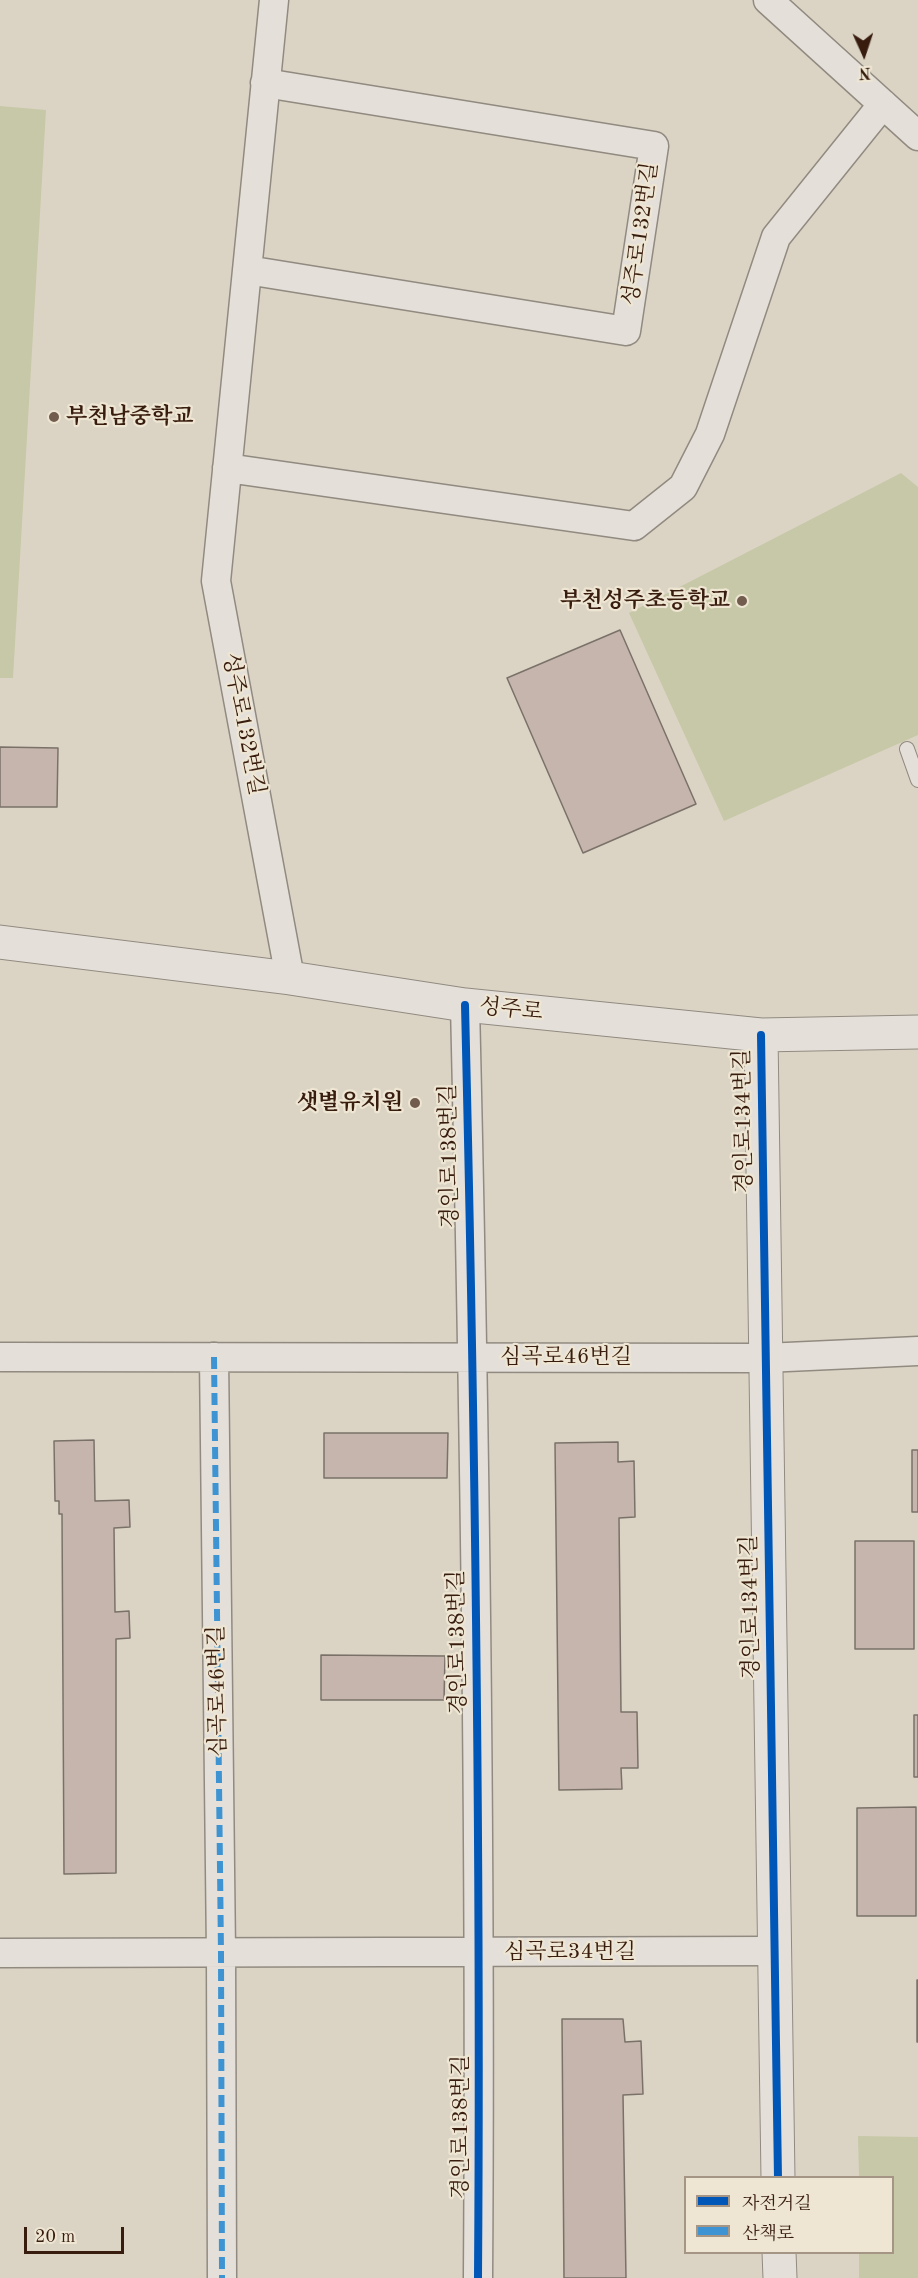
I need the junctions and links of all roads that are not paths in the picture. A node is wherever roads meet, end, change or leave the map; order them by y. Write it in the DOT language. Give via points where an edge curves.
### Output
graph roads {
  1 [pos="274,0"];
  2 [pos="768,0"];
  3 [pos="265,83"];
  4 [pos="883,104"];
  5 [pos="918,136"];
  6 [pos="247,270"];
  7 [pos="227,468"];
  8 [pos="907,749"];
  9 [pos="918,780"];
  10 [pos="0,942"];
  11 [pos="290,978"];
  12 [pos="465,1005"];
  13 [pos="918,1032"];
  14 [pos="761,1035"];
  15 [pos="918,1351"];
  16 [pos="0,1357"];
  17 [pos="214,1357"];
  18 [pos="473,1357"];
  19 [pos="765,1358"];
  20 [pos="774,1951"];
  21 [pos="480,1952"];
  22 [pos="0,1953"];
  23 [pos="221,1953"];
  24 [pos="778,2176"];
  25 [pos="779,2254"];
  26 [pos="222,2278"];
  27 [pos="478,2278"];
  28 [pos="780,2278"];
  1 -- 3 [label="street, 성주로132번길"];
  2 -- 4 [label="street"];
  3 -- 6 [label="street, 성주로132번길"];
  3 -- 6 [label="street, 성주로132번길" via="654,146 626,331"];
  4 -- 5 [label="street"];
  4 -- 7 [label="street" via="776,237 710,434 683,487 634,526"];
  6 -- 7 [label="street, 성주로132번길"];
  7 -- 11 [label="street, 성주로132번길" via="216,581"];
  8 -- 9 [label="lane"];
  10 -- 11 [label="street, 성주로"];
  11 -- 12 [label="street, 성주로"];
  12 -- 14 [label="street, 성주로"];
  12 -- 18 [label="street, 경인로138번길"];
  13 -- 14 [label="street, 성주로"];
  14 -- 19 [label="street, 경인로134번길"];
  15 -- 19 [label="street, 심곡로46번길"];
  16 -- 17 [label="street, 심곡로46번길"];
  17 -- 18 [label="street, 심곡로46번길"];
  17 -- 23 [label="street, 심곡로46번길"];
  18 -- 19 [label="street, 심곡로46번길"];
  18 -- 21 [label="street, 경인로138번길"];
  19 -- 20 [label="street, 경인로134번길"];
  20 -- 21 [label="street, 심곡로34번길"];
  20 -- 24 [label="street, 경인로134번길"];
  21 -- 23 [label="street, 심곡로34번길"];
  21 -- 27 [label="street, 경인로138번길"];
  22 -- 23 [label="street, 심곡로34번길"];
  23 -- 26 [label="street"];
  25 -- 28 [label="street"];
}
